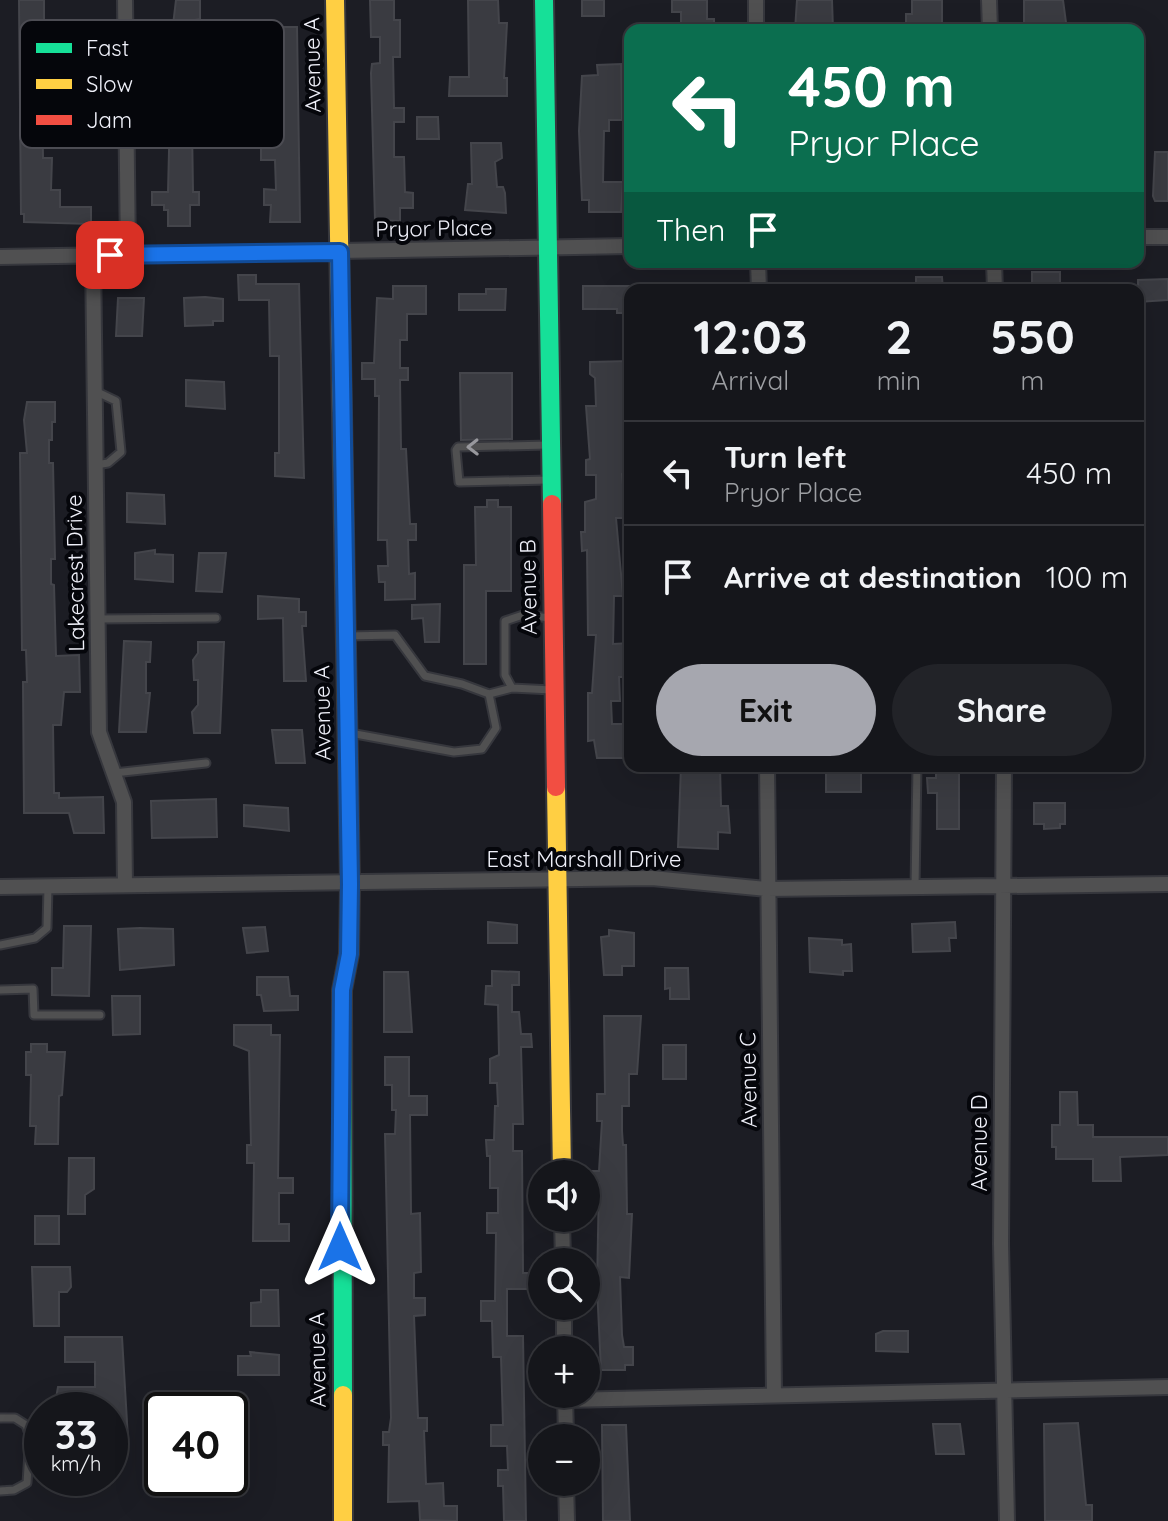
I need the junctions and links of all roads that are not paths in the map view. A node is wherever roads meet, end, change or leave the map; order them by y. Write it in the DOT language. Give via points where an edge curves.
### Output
graph roads {
  1 [pos="125,0"];
  2 [pos="335,0"];
  3 [pos="544,0"];
  4 [pos="756,0"];
  5 [pos="989,0"];
  6 [pos="125,20"];
  7 [pos="756,24"];
  8 [pos="990,24"];
  9 [pos="127,148"];
  10 [pos="1144,237"];
  11 [pos="1168,237"];
  12 [pos="624,246"];
  13 [pos="548,247"];
  14 [pos="340,252"];
  15 [pos="93,255"];
  16 [pos="128,255"];
  17 [pos="0,257"];
  18 [pos="94,391"];
  19 [pos="551,445"];
  20 [pos="96,465"];
  21 [pos="551,480"];
  22 [pos="216,618"];
  23 [pos="553,618"];
  24 [pos="97,619"];
  25 [pos="345,636"];
  26 [pos="512,688"];
  27 [pos="554,690"];
  28 [pos="489,694"];
  29 [pos="346,732"];
  30 [pos="206,763"];
  31 [pos="767,772"];
  32 [pos="917,772"];
  33 [pos="1004,772"];
  34 [pos="114,773"];
  35 [pos="558,879"];
  36 [pos="350,884"];
  37 [pos="1168,884"];
  38 [pos="125,885"];
  39 [pos="48,886"];
  40 [pos="0,887"];
  41 [pos="915,887"];
  42 [pos="1002,888"];
  43 [pos="767,889"];
  44 [pos="0,945"];
  45 [pos="0,990"];
  46 [pos="100,1015"];
  47 [pos="562,1160"];
  48 [pos="1168,1387"];
  49 [pos="1005,1390"];
  50 [pos="774,1394"];
  51 [pos="600,1396"];
  52 [pos="0,1418"];
  53 [pos="0,1491"];
  54 [pos="566,1496"];
  55 [pos="343,1521"];
  56 [pos="567,1521"];
  57 [pos="1007,1521"];
  1 -- 6 [label="street"];
  2 -- 14 [label="street, Avenue A"];
  3 -- 13 [label="street, Avenue B"];
  4 -- 7 [label="street"];
  5 -- 8 [label="street"];
  9 -- 16 [label="street"];
  10 -- 11 [label="street"];
  12 -- 13 [label="street, Pryor Place"];
  13 -- 14 [label="street, Pryor Place"];
  13 -- 19 [label="street, Avenue B"];
  14 -- 16 [label="street, Pryor Place"];
  14 -- 25 [label="street, Avenue A"];
  15 -- 16 [label="street, Pryor Place"];
  15 -- 17 [label="street, Pryor Place"];
  15 -- 18 [label="street, Lakecrest Drive"];
  18 -- 20 [label="street, Lakecrest Drive"];
  18 -- 20 [label="lane" via="116,401 121,425 121,452"];
  19 -- 21 [label="street, Avenue B"];
  19 -- 21 [label="lane, one-way" via="458,447 456,478"];
  20 -- 24 [label="street, Lakecrest Drive"];
  21 -- 23 [label="street, Avenue B"];
  22 -- 24 [label="lane"];
  23 -- 26 [label="lane" via="523,615 505,621 505,675"];
  23 -- 27 [label="street, Avenue B"];
  24 -- 34 [label="street, Lakecrest Drive" via="99,732"];
  25 -- 28 [label="lane" via="395,635 425,676"];
  25 -- 29 [label="street, Avenue A"];
  26 -- 27 [label="lane"];
  26 -- 28 [label="lane"];
  27 -- 35 [label="street, Avenue B"];
  28 -- 29 [label="lane" via="496,728 482,749 454,752"];
  29 -- 36 [label="street, Avenue A"];
  30 -- 34 [label="lane"];
  31 -- 43 [label="street, Avenue C"];
  32 -- 41 [label="lane"];
  33 -- 42 [label="street, Avenue D"];
  34 -- 38 [label="street, Lakecrest Drive" via="124,802"];
  35 -- 36 [label="street, East Marshall Drive"];
  35 -- 43 [label="street, East Marshall Drive" via="652,878"];
  35 -- 47 [label="street, Avenue B"];
  36 -- 38 [label="street, East Marshall Drive"];
  36 -- 55 [label="street, Avenue A" via="341,1021"];
  37 -- 42 [label="street, East Marshall Drive"];
  38 -- 39 [label="street, East Marshall Drive"];
  39 -- 40 [label="street, East Marshall Drive"];
  39 -- 44 [label="lane" via="47,928 35,938"];
  41 -- 42 [label="street, East Marshall Drive"];
  41 -- 43 [label="street, East Marshall Drive"];
  42 -- 49 [label="street, Avenue D"];
  43 -- 50 [label="street, Avenue C"];
  45 -- 46 [label="lane" via="33,989 34,1015"];
  48 -- 49 [label="street"];
  49 -- 50 [label="street"];
  49 -- 57 [label="street, Avenue D"];
  50 -- 51 [label="street"];
  52 -- 53 [label="lane" via="15,1418 26,1425 30,1437 27,1483"];
  54 -- 56 [label="street"];
}
